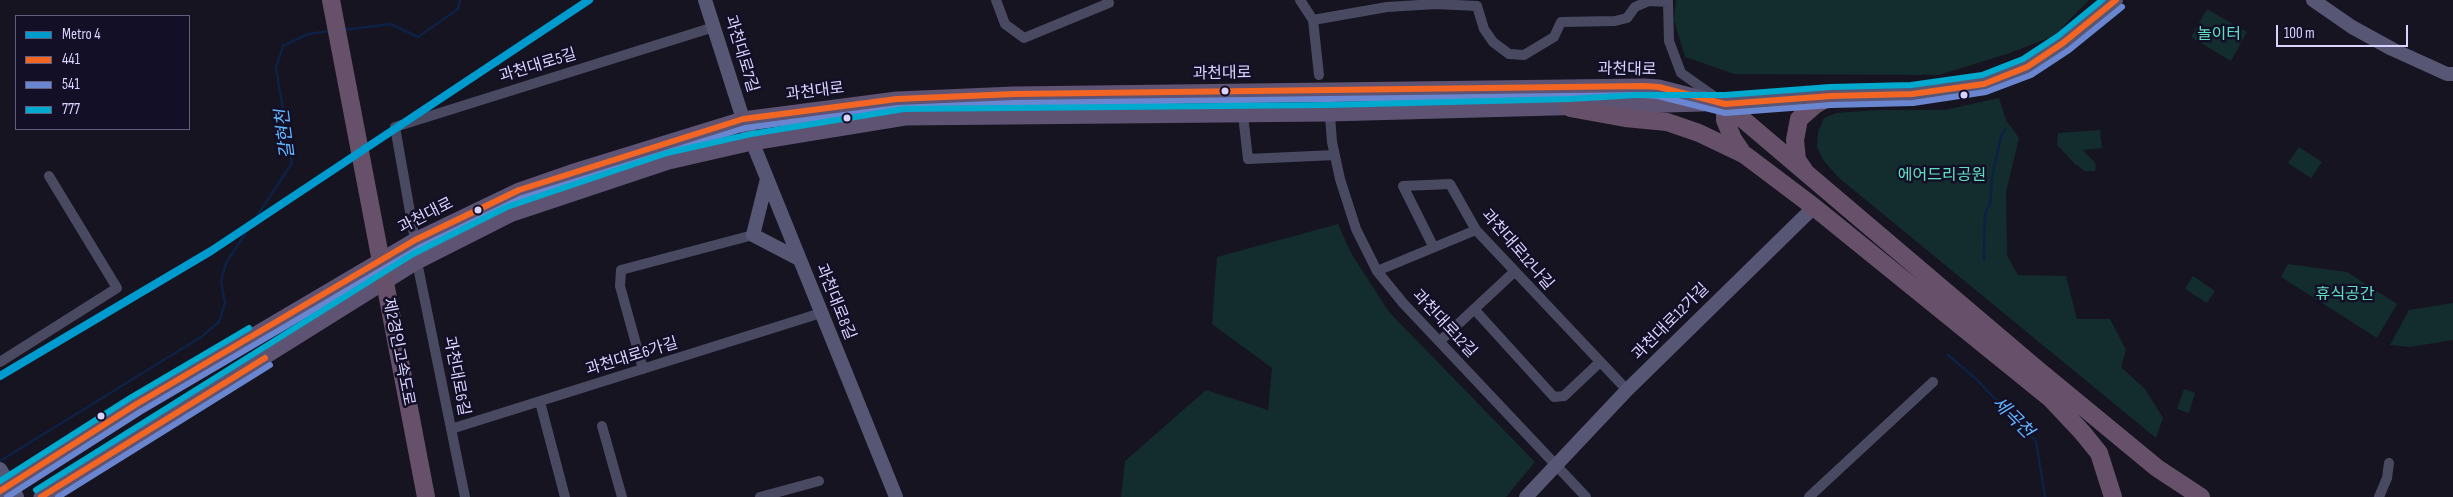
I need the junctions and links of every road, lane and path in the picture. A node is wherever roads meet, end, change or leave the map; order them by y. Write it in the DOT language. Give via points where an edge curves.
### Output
graph roads {
  1 [pos="320,0"];
  2 [pos="330,0"];
  3 [pos="705,0"];
  4 [pos="996,0"];
  5 [pos="1107,0"];
  6 [pos="1300,0"];
  7 [pos="2116,0"];
  8 [pos="2313,0"];
  9 [pos="1668,1"];
  10 [pos="1480,3"];
  11 [pos="1313,20"];
  12 [pos="714,27"];
  13 [pos="2453,74"];
  14 [pos="1319,75"];
  15 [pos="1644,86"];
  16 [pos="1328,90"];
  17 [pos="1831,96"];
  18 [pos="1637,104"];
  19 [pos="1725,104"];
  20 [pos="1570,108"];
  21 [pos="1330,114"];
  22 [pos="1242,115"];
  23 [pos="743,119"];
  24 [pos="752,143"];
  25 [pos="1335,155"];
  26 [pos="1745,155"];
  27 [pos="1808,174"];
  28 [pos="49,176"];
  29 [pos="767,179"];
  30 [pos="1814,207"];
  31 [pos="1476,230"];
  32 [pos="753,235"];
  33 [pos="415,240"];
  34 [pos="1433,246"];
  35 [pos="799,259"];
  36 [pos="417,262"];
  37 [pos="1377,271"];
  38 [pos="1514,272"];
  39 [pos="1474,309"];
  40 [pos="821,313"];
  41 [pos="1440,341"];
  42 [pos="0,362"];
  43 [pos="1600,362"];
  44 [pos="643,369"];
  45 [pos="1934,382"];
  46 [pos="1627,390"];
  47 [pos="540,402"];
  48 [pos="602,426"];
  49 [pos="451,429"];
  50 [pos="2389,463"];
  51 [pos="1555,465"];
  52 [pos="0,469"];
  53 [pos="818,480"];
  54 [pos="9,491"];
  55 [pos="41,497"];
  56 [pos="415,497"];
  57 [pos="426,497"];
  58 [pos="465,497"];
  59 [pos="565,497"];
  60 [pos="622,497"];
  61 [pos="760,497"];
  62 [pos="896,497"];
  63 [pos="1526,497"];
  64 [pos="1586,497"];
  65 [pos="1810,497"];
  66 [pos="2113,497"];
  67 [pos="2201,497"];
  68 [pos="2379,497"];
  1 -- 56 [label="highway, 제2경인고속도로"];
  2 -- 57 [label="highway, 제2경인고속도로, bridge"];
  3 -- 12 [label="street, 과천대로7길"];
  4 -- 5 [label="street" via="1005,24 1024,38 1109,3"];
  6 -- 11 [label="street"];
  7 -- 17 [label="street" via="2064,43 2028,67 1984,84 1912,94"];
  8 -- 13 [label="street" via="2352,27 2447,74"];
  9 -- 10 [label="street" via="1649,0 1635,7 1627,18 1615,21 1561,22 1554,37 1524,55 1509,54 1493,42 1484,29"];
  9 -- 19 [label="street" via="1669,41 1681,73"];
  10 -- 11 [label="street" via="1388,7"];
  11 -- 14 [label="street"];
  12 -- 23 [label="street, 과천대로7길"];
  12 -- 33 [label="street, 과천대로5길" via="395,127"];
  15 -- 16 [label="main road, 과천대로"];
  15 -- 18 [label="main road" via="1647,95"];
  15 -- 19 [label="main road, 과천대로"];
  16 -- 21 [label="street, 과천대로12길"];
  16 -- 23 [label="main road, 과천대로" via="1014,94 897,99"];
  17 -- 19 [label="street"];
  17 -- 27 [label="highway" via="1799,119 1795,140 1797,160"];
  18 -- 19 [label="main road"];
  18 -- 20 [label="main road"];
  19 -- 26 [label="highway" via="1725,120"];
  19 -- 27 [label="highway"];
  20 -- 21 [label="main road"];
  20 -- 26 [label="highway" via="1667,122"];
  21 -- 22 [label="main road"];
  21 -- 25 [label="street, 과천대로12길"];
  22 -- 24 [label="main road" via="905,118"];
  22 -- 25 [label="street" via="1248,159"];
  23 -- 24 [label="street, 과천대로8길"];
  23 -- 33 [label="main road, 과천대로" via="519,190"];
  24 -- 29 [label="street, 과천대로8길"];
  24 -- 36 [label="main road" via="669,162 510,215"];
  25 -- 37 [label="street, 과천대로12길" via="1356,229"];
  26 -- 30 [label="highway"];
  27 -- 67 [label="highway" via="2037,369 2158,468"];
  28 -- 42 [label="street" via="117,288"];
  29 -- 32 [label="street"];
  29 -- 35 [label="street, 과천대로8길"];
  30 -- 46 [label="street, 과천대로12가길"];
  30 -- 66 [label="highway" via="2051,399 2099,454"];
  31 -- 34 [label="street"];
  31 -- 34 [label="street, 과천대로12나길" via="1450,184 1403,186"];
  31 -- 38 [label="street, 과천대로12나길"];
  32 -- 35 [label="street"];
  32 -- 44 [label="street" via="621,270 620,286"];
  33 -- 54 [label="main road, 과천대로" via="136,405"];
  34 -- 37 [label="street"];
  35 -- 40 [label="street, 과천대로8길"];
  36 -- 49 [label="street, 과천대로6길"];
  36 -- 55 [label="main road"];
  37 -- 41 [label="street, 과천대로12길"];
  38 -- 39 [label="street"];
  38 -- 43 [label="street, 과천대로12나길"];
  39 -- 41 [label="street"];
  39 -- 43 [label="street" via="1554,397 1564,396"];
  40 -- 44 [label="street, 과천대로6가길"];
  40 -- 62 [label="street, 과천대로8길"];
  41 -- 51 [label="street, 과천대로12길"];
  43 -- 46 [label="street, 과천대로12나길"];
  44 -- 47 [label="street, 과천대로6가길"];
  45 -- 65 [label="street"];
  46 -- 51 [label="street, 과천대로12가길"];
  47 -- 49 [label="street, 과천대로6가길"];
  47 -- 59 [label="street"];
  48 -- 60 [label="street"];
  49 -- 58 [label="street, 과천대로6길"];
  50 -- 68 [label="street"];
  51 -- 63 [label="street, 과천대로12가길"];
  51 -- 64 [label="street, 과천대로12길"];
  52 -- 54 [label="street"];
  53 -- 61 [label="street"];
}
